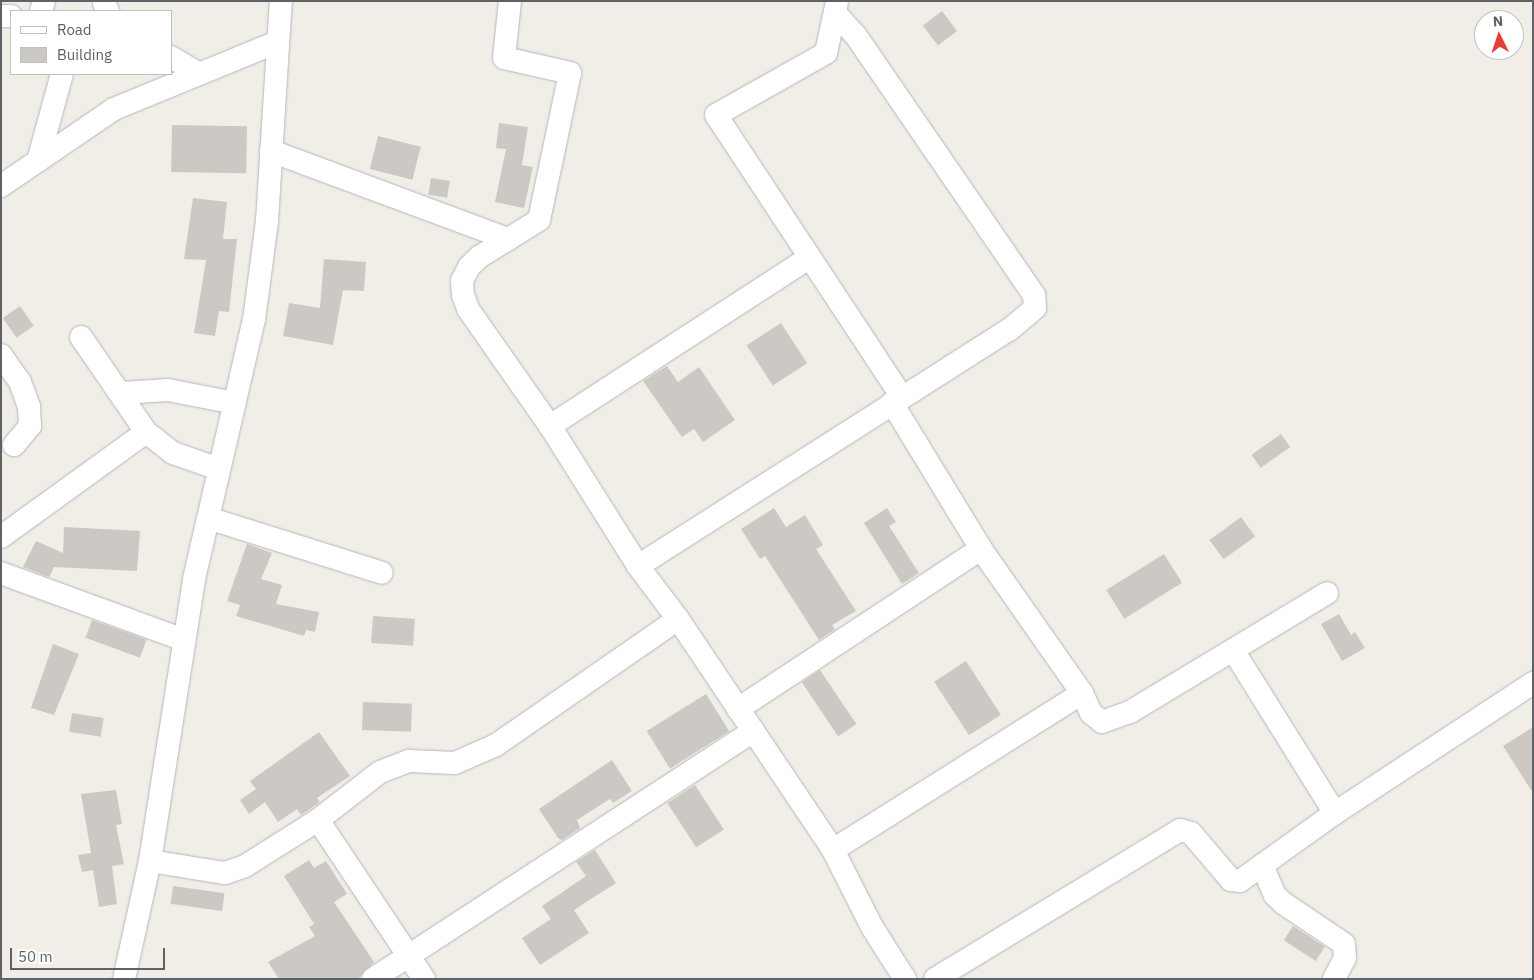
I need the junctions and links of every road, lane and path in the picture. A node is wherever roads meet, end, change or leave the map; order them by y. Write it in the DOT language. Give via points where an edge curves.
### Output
graph roads {
  1 [pos="282,1"];
  2 [pos="510,1"];
  3 [pos="836,7"];
  4 [pos="277,42"];
  5 [pos="172,58"];
  6 [pos="198,73"];
  7 [pos="62,75"];
  8 [pos="271,151"];
  9 [pos="38,160"];
  10 [pos="1,186"];
  11 [pos="508,239"];
  12 [pos="809,258"];
  13 [pos="81,337"];
  14 [pos="1,355"];
  15 [pos="120,393"];
  16 [pos="896,400"];
  17 [pos="235,403"];
  18 [pos="550,426"];
  19 [pos="146,432"];
  20 [pos="14,446"];
  21 [pos="220,470"];
  22 [pos="208,518"];
  23 [pos="1,537"];
  24 [pos="981,549"];
  25 [pos="638,566"];
  26 [pos="382,572"];
  27 [pos="1,573"];
  28 [pos="1327,594"];
  29 [pos="678,619"];
  30 [pos="184,640"];
  31 [pos="1233,650"];
  32 [pos="1533,683"];
  33 [pos="1082,693"];
  34 [pos="738,709"];
  35 [pos="753,731"];
  36 [pos="1335,814"];
  37 [pos="318,820"];
  38 [pos="833,850"];
  39 [pos="150,861"];
  40 [pos="1262,865"];
  41 [pos="408,956"];
  42 [pos="124,979"];
  43 [pos="373,979"];
  44 [pos="424,979"];
  45 [pos="906,979"];
  46 [pos="935,979"];
  47 [pos="1334,979"];
  1 -- 4 [label="street"];
  2 -- 11 [label="street" via="504,58 570,73 540,220"];
  3 -- 12 [label="street" via="826,53 716,116"];
  3 -- 16 [label="street" via="1034,295 1035,308 1009,330"];
  4 -- 6 [label="street"];
  4 -- 8 [label="street"];
  5 -- 6 [label="street"];
  6 -- 9 [label="street" via="114,109"];
  7 -- 9 [label="street"];
  8 -- 11 [label="street"];
  8 -- 17 [label="street" via="268,220 254,320"];
  9 -- 10 [label="street"];
  11 -- 18 [label="street" via="469,267 462,281 463,295 468,308"];
  12 -- 16 [label="street"];
  12 -- 18 [label="street"];
  13 -- 15 [label="street"];
  14 -- 20 [label="street" via="20,382 29,407 30,426"];
  15 -- 17 [label="street" via="168,390"];
  15 -- 19 [label="street"];
  16 -- 24 [label="street"];
  16 -- 25 [label="street"];
  17 -- 21 [label="street"];
  18 -- 25 [label="street"];
  19 -- 21 [label="street" via="173,453"];
  19 -- 23 [label="street"];
  21 -- 22 [label="street"];
  22 -- 26 [label="street"];
  22 -- 30 [label="street"];
  24 -- 33 [label="street"];
  24 -- 34 [label="street"];
  25 -- 29 [label="street"];
  27 -- 30 [label="street"];
  28 -- 31 [label="street"];
  29 -- 34 [label="street"];
  29 -- 37 [label="street" via="496,745 455,763 409,761 380,772"];
  30 -- 39 [label="street"];
  31 -- 33 [label="street" via="1111,720 1102,722 1092,713"];
  31 -- 36 [label="street"];
  32 -- 36 [label="street"];
  33 -- 38 [label="street"];
  34 -- 35 [label="street"];
  35 -- 38 [label="street"];
  35 -- 41 [label="street"];
  36 -- 40 [label="street"];
  37 -- 39 [label="street" via="246,866 225,873"];
  37 -- 41 [label="street"];
  38 -- 45 [label="street" via="872,927"];
  39 -- 42 [label="street"];
  40 -- 46 [label="street" via="1240,881 1231,880 1191,833 1180,830"];
  40 -- 47 [label="street" via="1275,895 1293,913 1339,938 1344,944 1345,958"];
  41 -- 43 [label="street"];
  41 -- 44 [label="street"];
}
